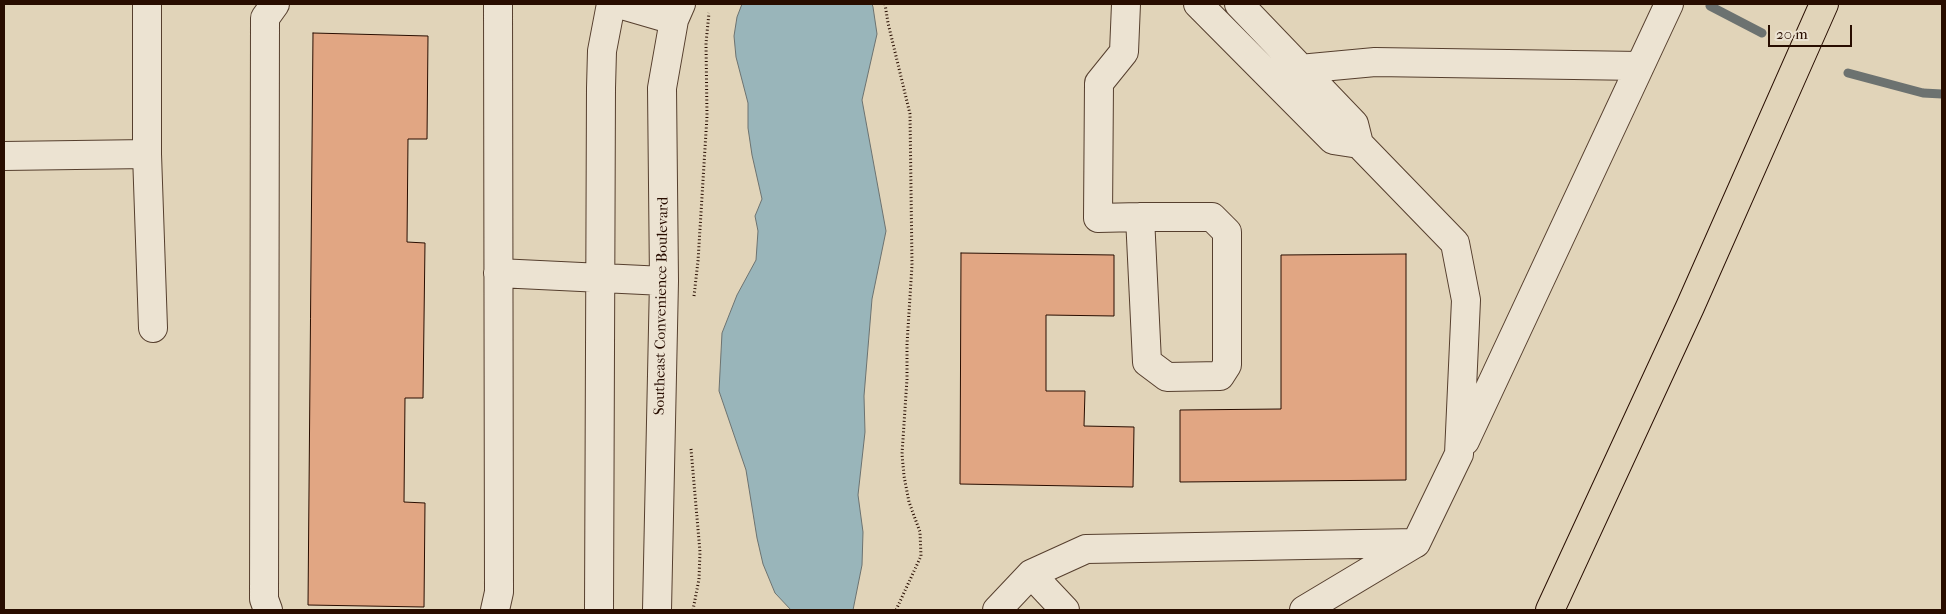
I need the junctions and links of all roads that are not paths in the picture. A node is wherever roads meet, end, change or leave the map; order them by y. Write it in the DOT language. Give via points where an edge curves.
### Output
graph roads {
  1 [pos="148,4"];
  2 [pos="275,4"];
  3 [pos="498,4"];
  4 [pos="611,4"];
  5 [pos="619,4"];
  6 [pos="1126,4"];
  7 [pos="1198,4"];
  8 [pos="1239,4"];
  9 [pos="1669,4"];
  10 [pos="1824,4"];
  11 [pos="678,12"];
  12 [pos="1640,66"];
  13 [pos="1301,69"];
  14 [pos="1265,72"];
  15 [pos="1359,144"];
  16 [pos="148,154"];
  17 [pos="4,156"];
  18 [pos="1140,218"];
  19 [pos="498,274"];
  20 [pos="600,277"];
  21 [pos="664,281"];
  22 [pos="153,328"];
  23 [pos="1459,454"];
  24 [pos="1416,543"];
  25 [pos="1031,574"];
  26 [pos="268,610"];
  27 [pos="495,610"];
  28 [pos="599,610"];
  29 [pos="657,610"];
  30 [pos="997,610"];
  31 [pos="1065,610"];
  32 [pos="1304,610"];
  33 [pos="1550,610"];
  1 -- 16 [label="street"];
  2 -- 26 [label="street" via="265,18 264,599"];
  3 -- 19 [label="street"];
  4 -- 20 [label="street" via="602,51"];
  5 -- 11 [label="street"];
  6 -- 18 [label="street" via="1124,52 1099,83 1098,218"];
  7 -- 14 [label="street"];
  8 -- 13 [label="street"];
  9 -- 12 [label="street"];
  10 -- 33 [label="highway" via="1690,307"];
  11 -- 21 [label="street, Southeast Convenience Boulevard" via="662,88"];
  12 -- 13 [label="street" via="1374,62"];
  12 -- 23 [label="street"];
  13 -- 14 [label="street"];
  13 -- 15 [label="street" via="1354,124"];
  14 -- 15 [label="street" via="1333,140"];
  15 -- 23 [label="street" via="1455,243 1466,300"];
  16 -- 17 [label="street"];
  16 -- 22 [label="street"];
  18 -- 18 [label="street" via="1212,217 1227,232 1227,365 1220,376 1167,377 1147,362"];
  19 -- 20 [label="street"];
  19 -- 27 [label="street" via="499,592"];
  20 -- 21 [label="street"];
  20 -- 28 [label="street"];
  21 -- 29 [label="street, Southeast Convenience Boulevard"];
  23 -- 24 [label="street"];
  24 -- 25 [label="street" via="1086,549"];
  24 -- 32 [label="street"];
  25 -- 30 [label="street"];
  25 -- 31 [label="street"];
}
